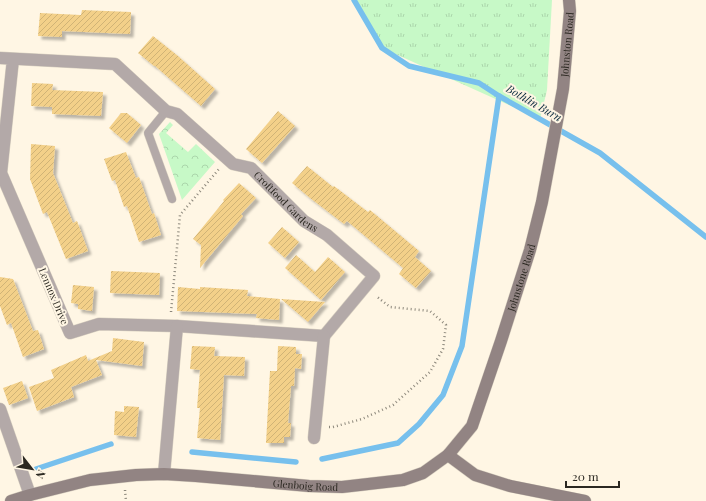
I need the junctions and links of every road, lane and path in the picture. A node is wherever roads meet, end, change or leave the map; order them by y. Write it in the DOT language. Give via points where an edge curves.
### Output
graph roads {
  1 [pos="569,0"];
  2 [pos="0,58"];
  3 [pos="13,59"];
  4 [pos="563,89"];
  5 [pos="166,111"];
  6 [pos="228,159"];
  7 [pos="172,199"];
  8 [pos="364,288"];
  9 [pos="173,326"];
  10 [pos="324,336"];
  11 [pos="0,409"];
  12 [pos="314,432"];
  13 [pos="448,455"];
  14 [pos="164,474"];
  15 [pos="30,494"];
  16 [pos="11,501"];
  17 [pos="585,501"];
  1 -- 4 [label="main road, Johnston Road"];
  2 -- 3 [label="street, Croftfood Gardens"];
  3 -- 5 [label="street, Croftfood Gardens" via="115,64"];
  3 -- 9 [label="street, Lennox Drive" via="1,173 70,333 99,324"];
  4 -- 13 [label="main road, Johnstone Road" via="542,202 530,250 472,426"];
  5 -- 6 [label="street, Croftfood Gardens" via="177,114"];
  5 -- 7 [label="lane" via="148,133"];
  6 -- 8 [label="street, Croftfood Gardens" via="233,164 251,168 304,221 327,234 374,276"];
  6 -- 9 [label="path" via="180,215"];
  8 -- 10 [label="street, Croftfood Gardens"];
  8 -- 12 [label="path" via="390,307 430,311 446,325 443,349 430,372 393,405 362,419"];
  9 -- 10 [label="street"];
  9 -- 14 [label="street"];
  10 -- 12 [label="street"];
  11 -- 15 [label="street"];
  13 -- 14 [label="main road, Glenboig Road" via="423,473 403,480 342,486 309,486"];
  13 -- 17 [label="main road" via="475,475 510,486"];
  14 -- 15 [label="main road, Glenboig Road" via="90,480"];
  15 -- 16 [label="main road, Glenboig Road"];
}
